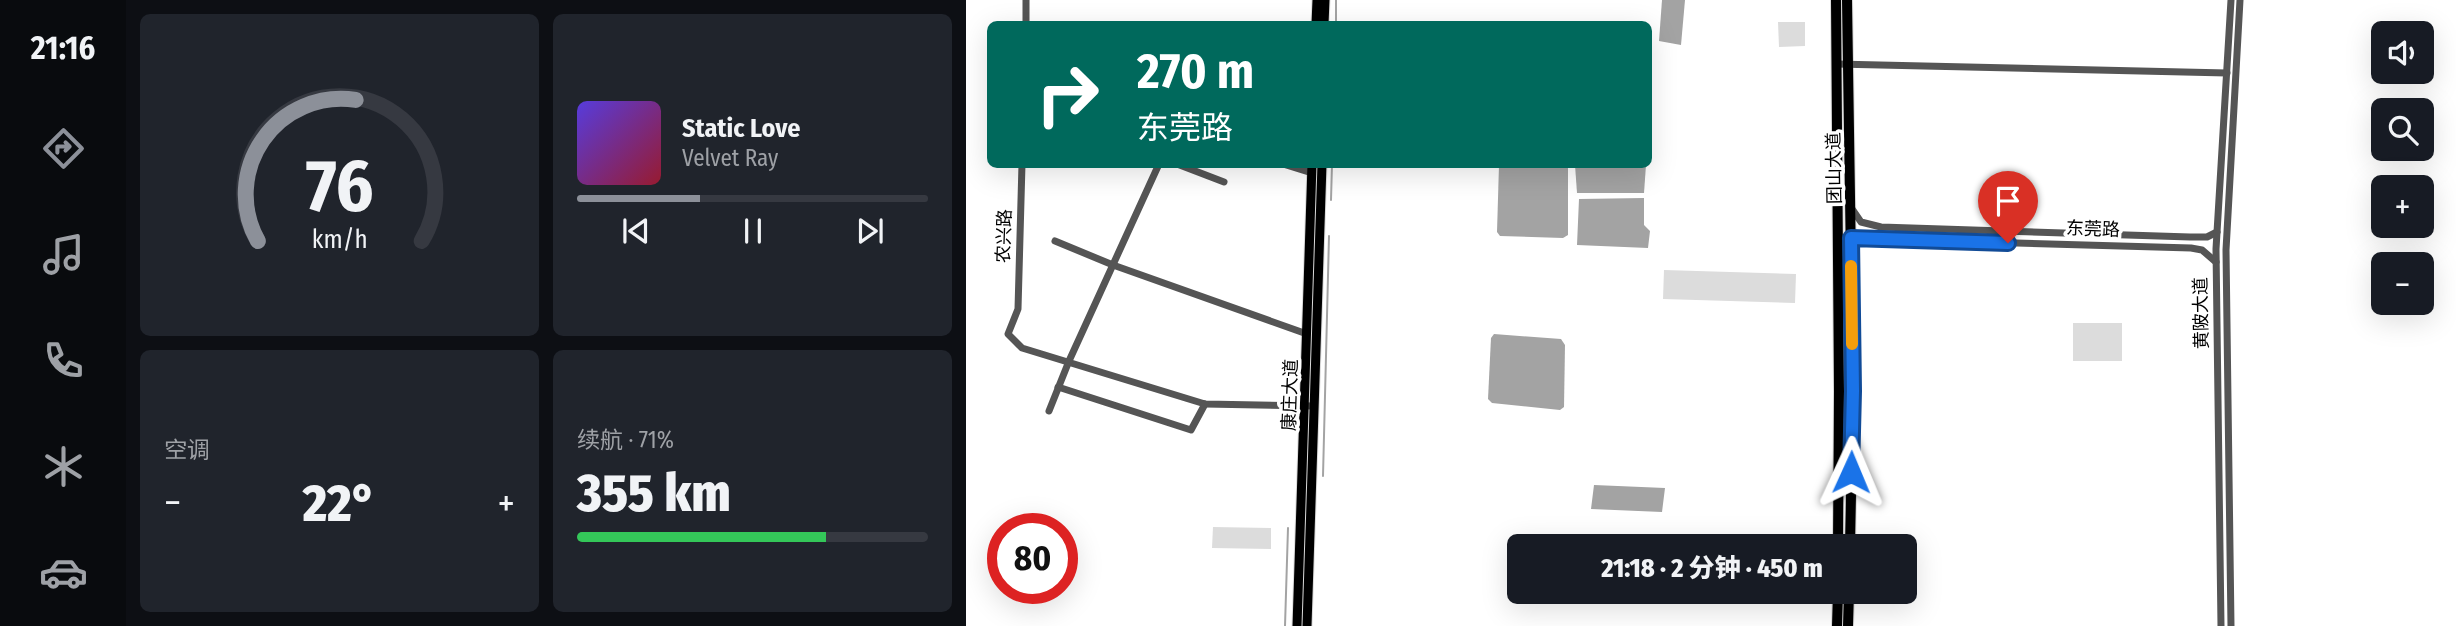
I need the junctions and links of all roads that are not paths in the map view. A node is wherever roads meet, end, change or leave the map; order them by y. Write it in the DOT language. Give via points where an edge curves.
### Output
graph roads {
  1 [pos="1026,0"];
  2 [pos="1317,0"];
  3 [pos="1325,0"];
  4 [pos="1836,0"];
  5 [pos="1847,0"];
  6 [pos="2231,0"];
  7 [pos="2240,0"];
  8 [pos="1026,21"];
  9 [pos="1316,21"];
  10 [pos="1324,21"];
  11 [pos="1836,64"];
  12 [pos="1848,64"];
  13 [pos="2225,73"];
  14 [pos="2235,74"];
  15 [pos="1022,168"];
  16 [pos="1157,168"];
  17 [pos="1188,168"];
  18 [pos="1322,168"];
  19 [pos="1312,169"];
  20 [pos="1224,181"];
  21 [pos="1850,206"];
  22 [pos="2217,232"];
  23 [pos="1838,238"];
  24 [pos="1851,238"];
  25 [pos="1055,241"];
  26 [pos="2216,262"];
  27 [pos="1113,265"];
  28 [pos="1307,334"];
  29 [pos="1069,361"];
  30 [pos="1058,387"];
  31 [pos="1205,404"];
  32 [pos="1310,406"];
  33 [pos="1049,411"];
  34 [pos="1838,534"];
  35 [pos="1850,534"];
  36 [pos="1838,604"];
  37 [pos="1849,604"];
  38 [pos="1297,626"];
  39 [pos="1307,626"];
  40 [pos="1837,626"];
  41 [pos="1848,626"];
  42 [pos="2221,626"];
  43 [pos="2231,626"];
  1 -- 8 [label="street"];
  2 -- 9 [label="main road"];
  3 -- 10 [label="main road"];
  4 -- 11 [label="highway, 团山大道"];
  5 -- 12 [label="highway, 团山大道"];
  6 -- 13 [label="street, 黄陂大道"];
  7 -- 14 [label="street, 黄陂大道"];
  11 -- 12 [label="street"];
  11 -- 23 [label="highway, 团山大道"];
  12 -- 13 [label="street"];
  12 -- 21 [label="highway, 团山大道"];
  13 -- 14 [label="street"];
  13 -- 22 [label="street, 黄陂大道"];
  14 -- 43 [label="street, 黄陂大道" via="2226,250"];
  15 -- 29 [label="street, 农兴路" via="1018,309 1008,334 1022,348"];
  16 -- 27 [label="street"];
  17 -- 20 [label="street"];
  18 -- 32 [label="main road, 康庄大道"];
  19 -- 28 [label="main road, 康庄大道"];
  21 -- 22 [label="street, 东莞路" via="1861,222 1881,227 2190,237"];
  21 -- 24 [label="highway, 团山大道"];
  22 -- 26 [label="street, 黄陂大道"];
  23 -- 24 [label="street, 东莞路"];
  23 -- 34 [label="highway, 团山大道"];
  24 -- 26 [label="street, 东莞路" via="2191,248 2202,250"];
  24 -- 35 [label="highway, 团山大道"];
  25 -- 27 [label="street"];
  26 -- 42 [label="street, 黄陂大道"];
  27 -- 28 [label="street"];
  27 -- 29 [label="street"];
  28 -- 32 [label="main road, 康庄大道"];
  29 -- 30 [label="street"];
  29 -- 31 [label="street"];
  30 -- 31 [label="street" via="1191,430"];
  30 -- 33 [label="street"];
  31 -- 32 [label="street"];
  32 -- 38 [label="main road, 康庄大道"];
  32 -- 39 [label="main road, 康庄大道"];
  36 -- 40 [label="highway"];
  37 -- 41 [label="highway"];
}
